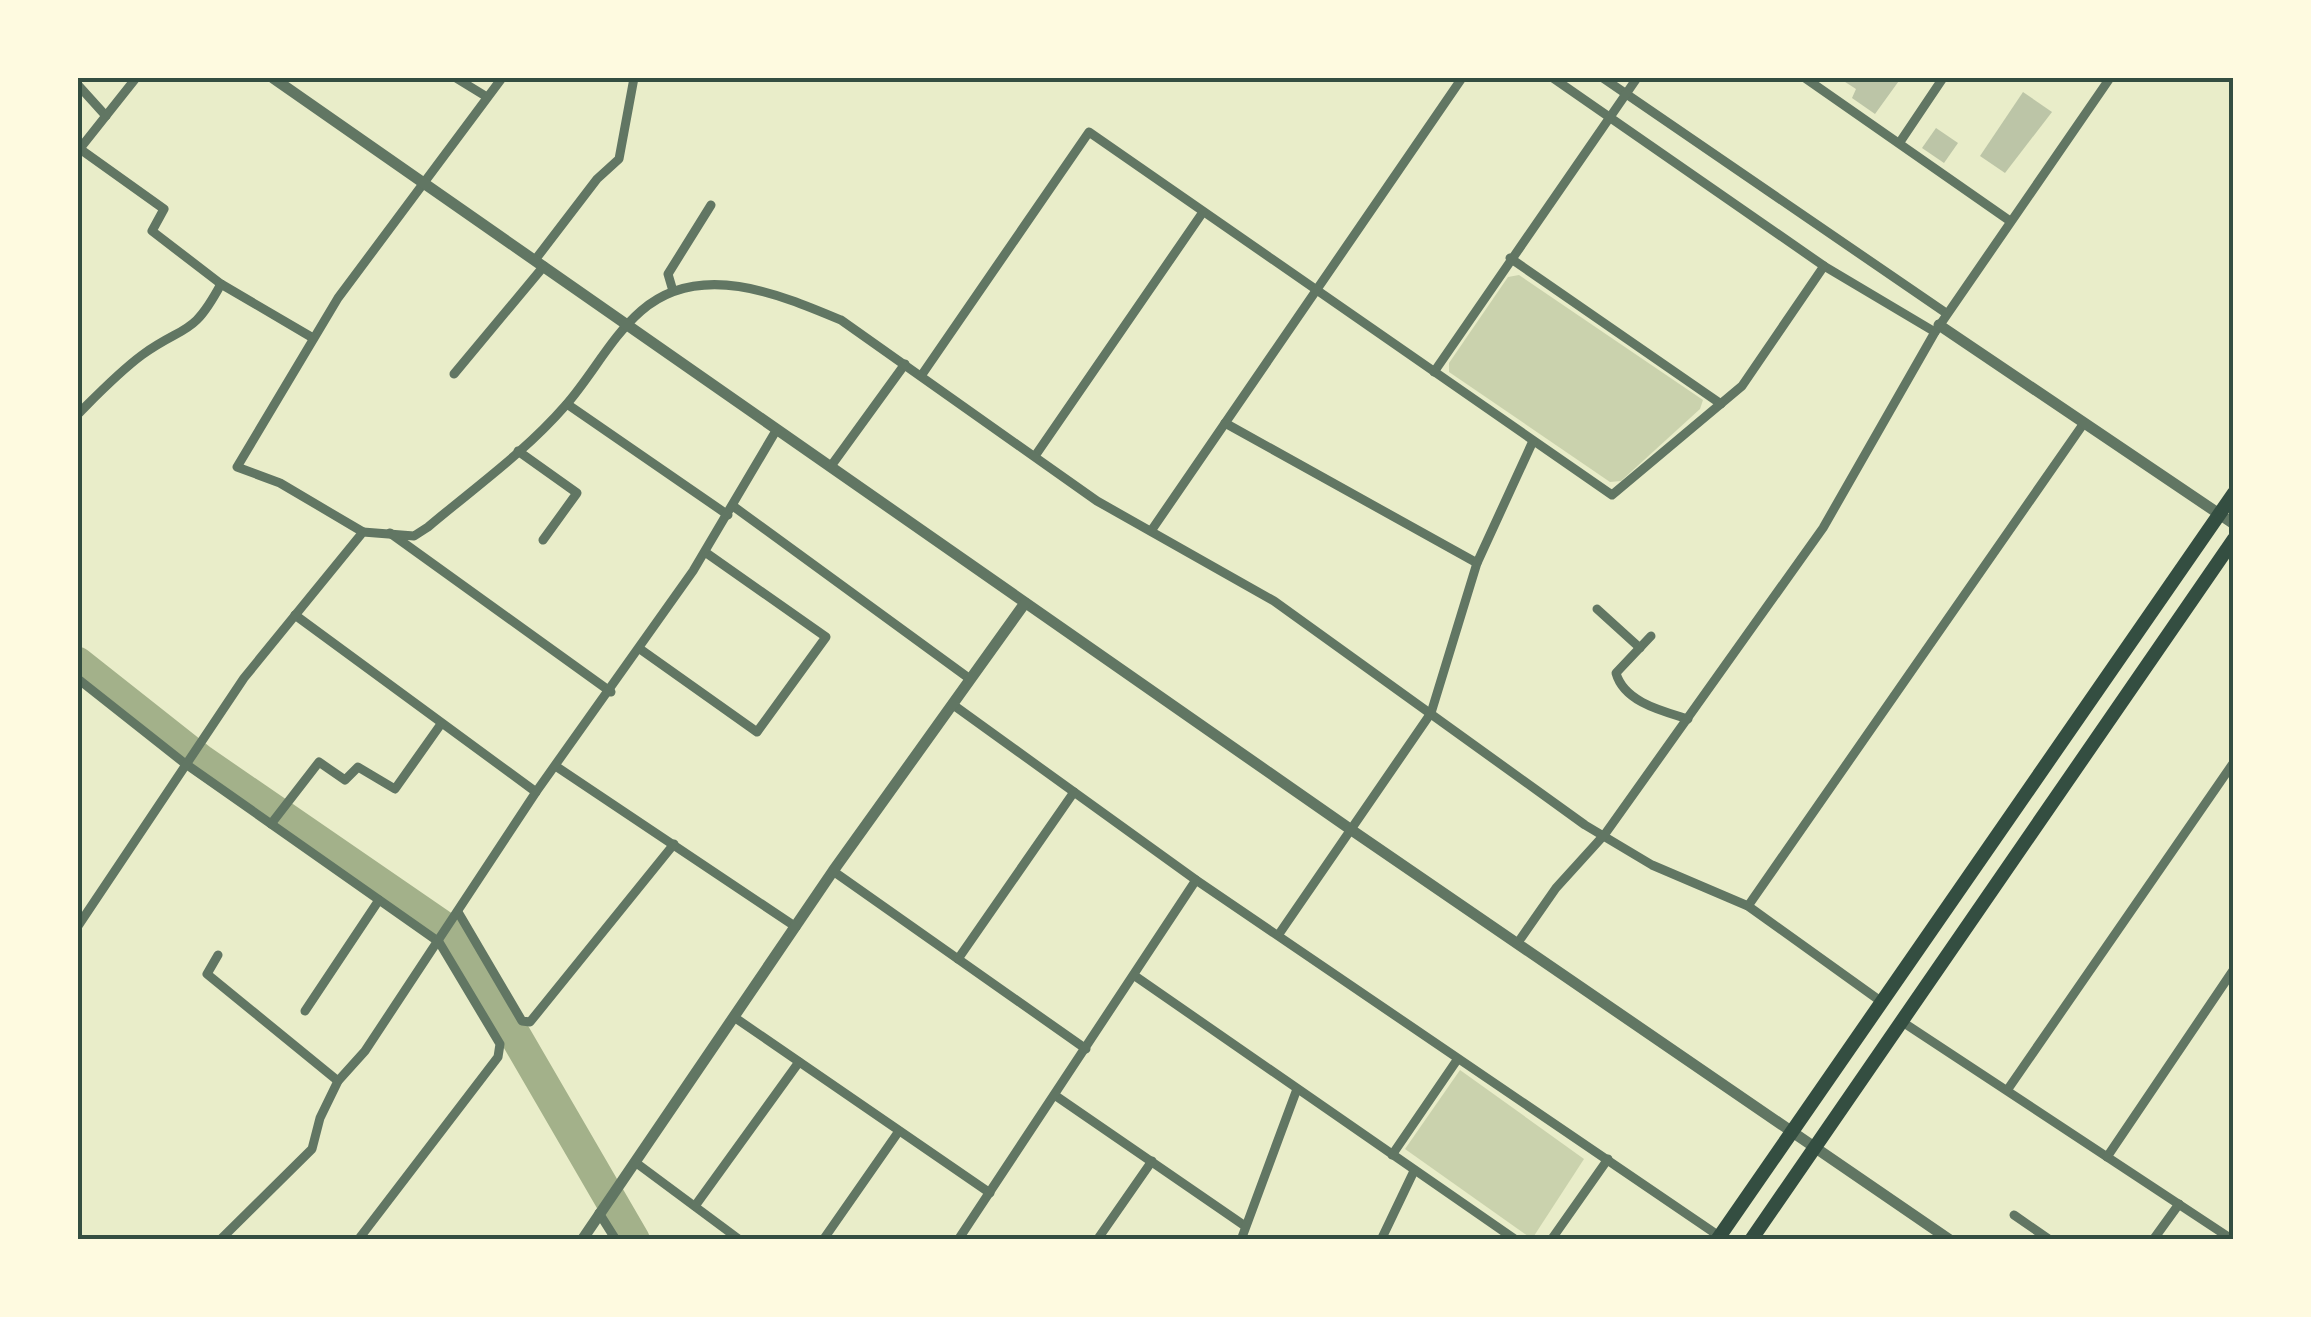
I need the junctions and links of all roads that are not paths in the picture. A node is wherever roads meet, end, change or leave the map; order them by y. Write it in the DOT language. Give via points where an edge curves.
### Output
graph roads {
  1 [pos="136,78"];
  2 [pos="273,78"];
  3 [pos="456,78"];
  4 [pos="502,78"];
  5 [pos="634,78"];
  6 [pos="1462,78"];
  7 [pos="1553,78"];
  8 [pos="1604,78"];
  9 [pos="1637,78"];
  10 [pos="1805,78"];
  11 [pos="1944,78"];
  12 [pos="2110,78"];
  13 [pos="78,84"];
  14 [pos="1626,93"];
  15 [pos="488,96"];
  16 [pos="106,116"];
  17 [pos="1609,116"];
  18 [pos="1900,142"];
  19 [pos="79,150"];
  20 [pos="421,183"];
  21 [pos="711,205"];
  22 [pos="1203,212"];
  23 [pos="2010,221"];
  24 [pos="1510,258"];
  25 [pos="539,263"];
  26 [pos="1824,266"];
  27 [pos="222,284"];
  28 [pos="1316,290"];
  29 [pos="673,291"];
  30 [pos="1946,314"];
  31 [pos="628,325"];
  32 [pos="1937,328"];
  33 [pos="314,338"];
  34 [pos="904,364"];
  35 [pos="1434,372"];
  36 [pos="454,374"];
  37 [pos="921,376"];
  38 [pos="567,404"];
  39 [pos="1721,404"];
  40 [pos="78,414"];
  41 [pos="1225,423"];
  42 [pos="2084,423"];
  43 [pos="778,429"];
  44 [pos="1533,441"];
  45 [pos="518,452"];
  46 [pos="1035,456"];
  47 [pos="831,466"];
  48 [pos="2234,493"];
  49 [pos="731,510"];
  50 [pos="2219,514"];
  51 [pos="2234,524"];
  52 [pos="1151,531"];
  53 [pos="363,532"];
  54 [pos="388,532"];
  55 [pos="2234,539"];
  56 [pos="543,540"];
  57 [pos="705,552"];
  58 [pos="1477,563"];
  59 [pos="1024,603"];
  60 [pos="1597,610"];
  61 [pos="296,615"];
  62 [pos="1651,636"];
  63 [pos="1640,648"];
  64 [pos="640,649"];
  65 [pos="78,679"];
  66 [pos="970,679"];
  67 [pos="611,692"];
  68 [pos="952,704"];
  69 [pos="1430,712"];
  70 [pos="1688,719"];
  71 [pos="441,724"];
  72 [pos="184,762"];
  73 [pos="2234,762"];
  74 [pos="557,767"];
  75 [pos="536,792"];
  76 [pos="1074,792"];
  77 [pos="271,824"];
  78 [pos="1350,829"];
  79 [pos="1606,834"];
  80 [pos="674,844"];
  81 [pos="833,871"];
  82 [pos="1196,880"];
  83 [pos="379,900"];
  84 [pos="1748,906"];
  85 [pos="458,912"];
  86 [pos="78,926"];
  87 [pos="796,927"];
  88 [pos="1279,934"];
  89 [pos="1519,941"];
  90 [pos="439,942"];
  91 [pos="218,955"];
  92 [pos="958,959"];
  93 [pos="2234,969"];
  94 [pos="1134,976"];
  95 [pos="1879,1000"];
  96 [pos="304,1011"];
  97 [pos="734,1017"];
  98 [pos="1899,1020"];
  99 [pos="1086,1049"];
  100 [pos="1457,1060"];
  101 [pos="799,1062"];
  102 [pos="338,1081"];
  103 [pos="1297,1088"];
  104 [pos="2008,1090"];
  105 [pos="1056,1096"];
  106 [pos="1791,1128"];
  107 [pos="899,1131"];
  108 [pos="1814,1144"];
  109 [pos="1392,1154"];
  110 [pos="2107,1157"];
  111 [pos="1608,1159"];
  112 [pos="1152,1161"];
  113 [pos="634,1162"];
  114 [pos="1414,1170"];
  115 [pos="990,1193"];
  116 [pos="2178,1204"];
  117 [pos="695,1206"];
  118 [pos="600,1213"];
  119 [pos="2014,1214"];
  120 [pos="1246,1226"];
  121 [pos="1718,1238"];
  122 [pos="220,1240"];
  123 [pos="358,1240"];
  124 [pos="582,1240"];
  125 [pos="616,1240"];
  126 [pos="740,1240"];
  127 [pos="823,1240"];
  128 [pos="958,1240"];
  129 [pos="1097,1240"];
  130 [pos="1241,1240"];
  131 [pos="1380,1240"];
  132 [pos="1516,1240"];
  133 [pos="1550,1240"];
  134 [pos="1751,1240"];
  135 [pos="1950,1240"];
  136 [pos="2050,1240"];
  137 [pos="2153,1240"];
  138 [pos="2233,1240"];
  1 -- 16 [label="street"];
  2 -- 20 [label="street"];
  3 -- 15 [label="street"];
  4 -- 15 [label="street"];
  5 -- 25 [label="street" via="619,159 596,179"];
  6 -- 28 [label="street"];
  7 -- 17 [label="street"];
  8 -- 14 [label="street"];
  9 -- 14 [label="street"];
  10 -- 18 [label="street"];
  11 -- 18 [label="street"];
  12 -- 23 [label="street"];
  13 -- 16 [label="street"];
  14 -- 17 [label="street"];
  14 -- 30 [label="street"];
  15 -- 20 [label="street"];
  16 -- 19 [label="street"];
  17 -- 24 [label="street"];
  17 -- 26 [label="street"];
  18 -- 23 [label="street"];
  19 -- 27 [label="street" via="164,209 152,231"];
  20 -- 25 [label="street"];
  20 -- 33 [label="street"];
  21 -- 29 [label="street" via="668,274"];
  22 -- 28 [label="street"];
  22 -- 37 [label="street" via="1089,132"];
  22 -- 46 [label="street"];
  23 -- 30 [label="street"];
  24 -- 35 [label="street"];
  24 -- 39 [label="street"];
  25 -- 31 [label="street"];
  25 -- 36 [label="street"];
  26 -- 32 [label="street"];
  26 -- 39 [label="street" via="1742,386"];
  27 -- 33 [label="street"];
  27 -- 40 [label="street" via="188,332 143,354"];
  28 -- 35 [label="street"];
  28 -- 41 [label="street"];
  29 -- 31 [label="street"];
  29 -- 34 [label="street" via="721,283 795,302 841,320"];
  30 -- 32 [label="street"];
  31 -- 38 [label="street"];
  31 -- 43 [label="street"];
  32 -- 42 [label="street"];
  32 -- 70 [label="street" via="1838,504"];
  33 -- 53 [label="street" via="237,467"];
  34 -- 37 [label="street"];
  34 -- 47 [label="street"];
  35 -- 44 [label="street"];
  37 -- 46 [label="street"];
  38 -- 45 [label="street"];
  38 -- 49 [label="street"];
  39 -- 44 [label="street" via="1612,495"];
  41 -- 52 [label="street"];
  41 -- 58 [label="street"];
  42 -- 50 [label="street"];
  42 -- 84 [label="street"];
  43 -- 47 [label="street"];
  43 -- 49 [label="street"];
  44 -- 58 [label="street"];
  45 -- 54 [label="street" via="428,528 414,536"];
  45 -- 56 [label="street" via="578,493"];
  46 -- 52 [label="street"];
  47 -- 59 [label="street"];
  48 -- 50 [label="main road"];
  49 -- 57 [label="street"];
  49 -- 66 [label="street"];
  50 -- 51 [label="street"];
  50 -- 95 [label="main road"];
  52 -- 69 [label="street" via="1274,601"];
  53 -- 54 [label="street"];
  53 -- 61 [label="street"];
  54 -- 67 [label="street"];
  55 -- 98 [label="main road"];
  57 -- 64 [label="street"];
  57 -- 64 [label="street" via="826,637 757,732"];
  58 -- 69 [label="street"];
  59 -- 66 [label="street"];
  59 -- 78 [label="street"];
  60 -- 63 [label="street"];
  61 -- 71 [label="street"];
  61 -- 72 [label="street"];
  62 -- 63 [label="street"];
  63 -- 70 [label="street" via="1616,673 1619,683 1646,705"];
  64 -- 67 [label="street"];
  65 -- 72 [label="street"];
  66 -- 68 [label="street"];
  67 -- 74 [label="street"];
  68 -- 76 [label="street"];
  68 -- 81 [label="street"];
  69 -- 78 [label="street"];
  69 -- 79 [label="street"];
  70 -- 79 [label="street"];
  71 -- 75 [label="street"];
  71 -- 77 [label="street" via="394,789 358,768 346,780 318,762"];
  72 -- 77 [label="street"];
  72 -- 86 [label="street"];
  73 -- 104 [label="street"];
  74 -- 75 [label="street"];
  74 -- 80 [label="street"];
  75 -- 85 [label="street"];
  76 -- 82 [label="street"];
  76 -- 92 [label="street"];
  77 -- 83 [label="street"];
  78 -- 88 [label="street"];
  78 -- 89 [label="street"];
  79 -- 84 [label="street" via="1652,866"];
  79 -- 89 [label="street"];
  80 -- 85 [label="street" via="530,1022 522,1020"];
  80 -- 87 [label="street"];
  81 -- 87 [label="street"];
  81 -- 92 [label="street"];
  82 -- 88 [label="street"];
  82 -- 94 [label="street"];
  83 -- 90 [label="street"];
  83 -- 96 [label="street"];
  84 -- 95 [label="street"];
  85 -- 90 [label="street"];
  87 -- 97 [label="street"];
  88 -- 100 [label="street"];
  89 -- 106 [label="street"];
  90 -- 102 [label="street"];
  90 -- 123 [label="street" via="500,1044 498,1056"];
  91 -- 102 [label="street" via="207,974"];
  92 -- 99 [label="street"];
  93 -- 110 [label="street"];
  94 -- 99 [label="street"];
  94 -- 103 [label="street"];
  95 -- 106 [label="main road"];
  97 -- 101 [label="street"];
  97 -- 113 [label="street"];
  98 -- 104 [label="street"];
  98 -- 108 [label="main road"];
  99 -- 105 [label="street"];
  100 -- 109 [label="street"];
  100 -- 111 [label="street"];
  101 -- 107 [label="street"];
  101 -- 117 [label="street"];
  102 -- 122 [label="street" via="312,1149"];
  103 -- 109 [label="street"];
  103 -- 120 [label="street"];
  104 -- 110 [label="street"];
  105 -- 112 [label="street"];
  105 -- 115 [label="street"];
  106 -- 108 [label="street"];
  106 -- 121 [label="main road"];
  107 -- 115 [label="street"];
  107 -- 127 [label="street"];
  108 -- 134 [label="main road"];
  108 -- 135 [label="street"];
  109 -- 114 [label="street"];
  110 -- 116 [label="street"];
  111 -- 121 [label="street"];
  111 -- 133 [label="street"];
  112 -- 120 [label="street"];
  112 -- 129 [label="street"];
  113 -- 117 [label="street"];
  113 -- 118 [label="street"];
  114 -- 131 [label="street"];
  114 -- 132 [label="street"];
  115 -- 128 [label="street"];
  116 -- 137 [label="street"];
  116 -- 138 [label="street"];
  117 -- 126 [label="street"];
  118 -- 124 [label="street"];
  118 -- 125 [label="street"];
  119 -- 136 [label="street"];
  120 -- 130 [label="street"];
}
